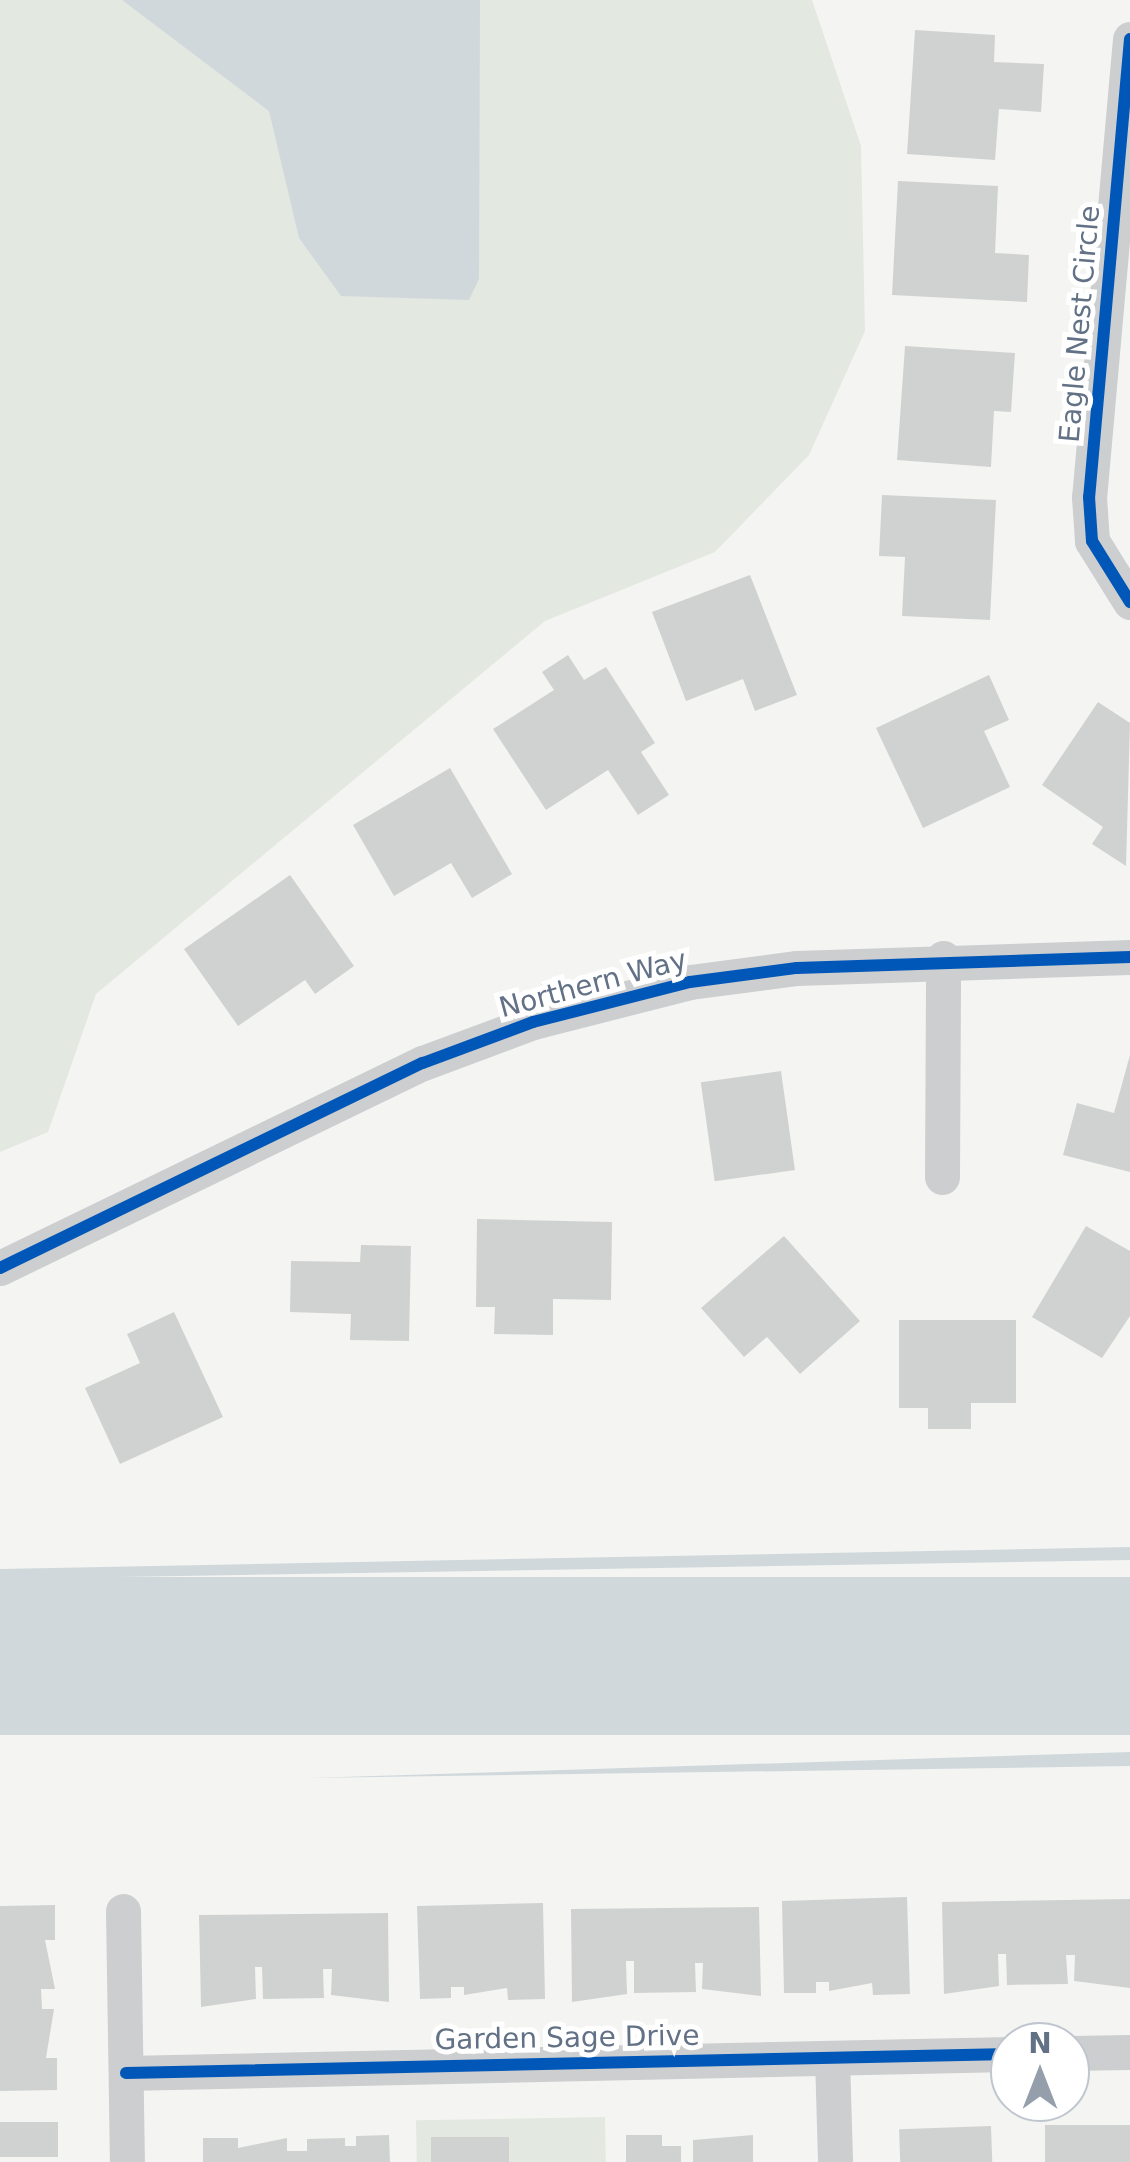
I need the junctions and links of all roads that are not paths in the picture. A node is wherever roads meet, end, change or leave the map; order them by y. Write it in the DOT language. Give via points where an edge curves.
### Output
graph roads {
  1 [pos="1130,39"];
  2 [pos="1130,602"];
  3 [pos="1130,957"];
  4 [pos="943,958"];
  5 [pos="942,1177"];
  6 [pos="0,1268"];
  7 [pos="123,1910"];
  8 [pos="1130,2052"];
  9 [pos="1090,2053"];
  10 [pos="990,2054"];
  11 [pos="832,2058"];
  12 [pos="126,2073"];
  13 [pos="128,2162"];
  14 [pos="834,2162"];
  1 -- 2 [label="street, Eagle Nest Circle" via="1089,497 1092,541"];
  3 -- 4 [label="street, Northern Way"];
  4 -- 5 [label="street"];
  4 -- 6 [label="street, Northern Way" via="690,982 533,1022 423,1063"];
  7 -- 12 [label="street"];
  8 -- 9 [label="street"];
  10 -- 11 [label="street, Garden Sage Drive"];
  11 -- 12 [label="street, Garden Sage Drive"];
  11 -- 14 [label="street"];
  12 -- 13 [label="street"];
}
